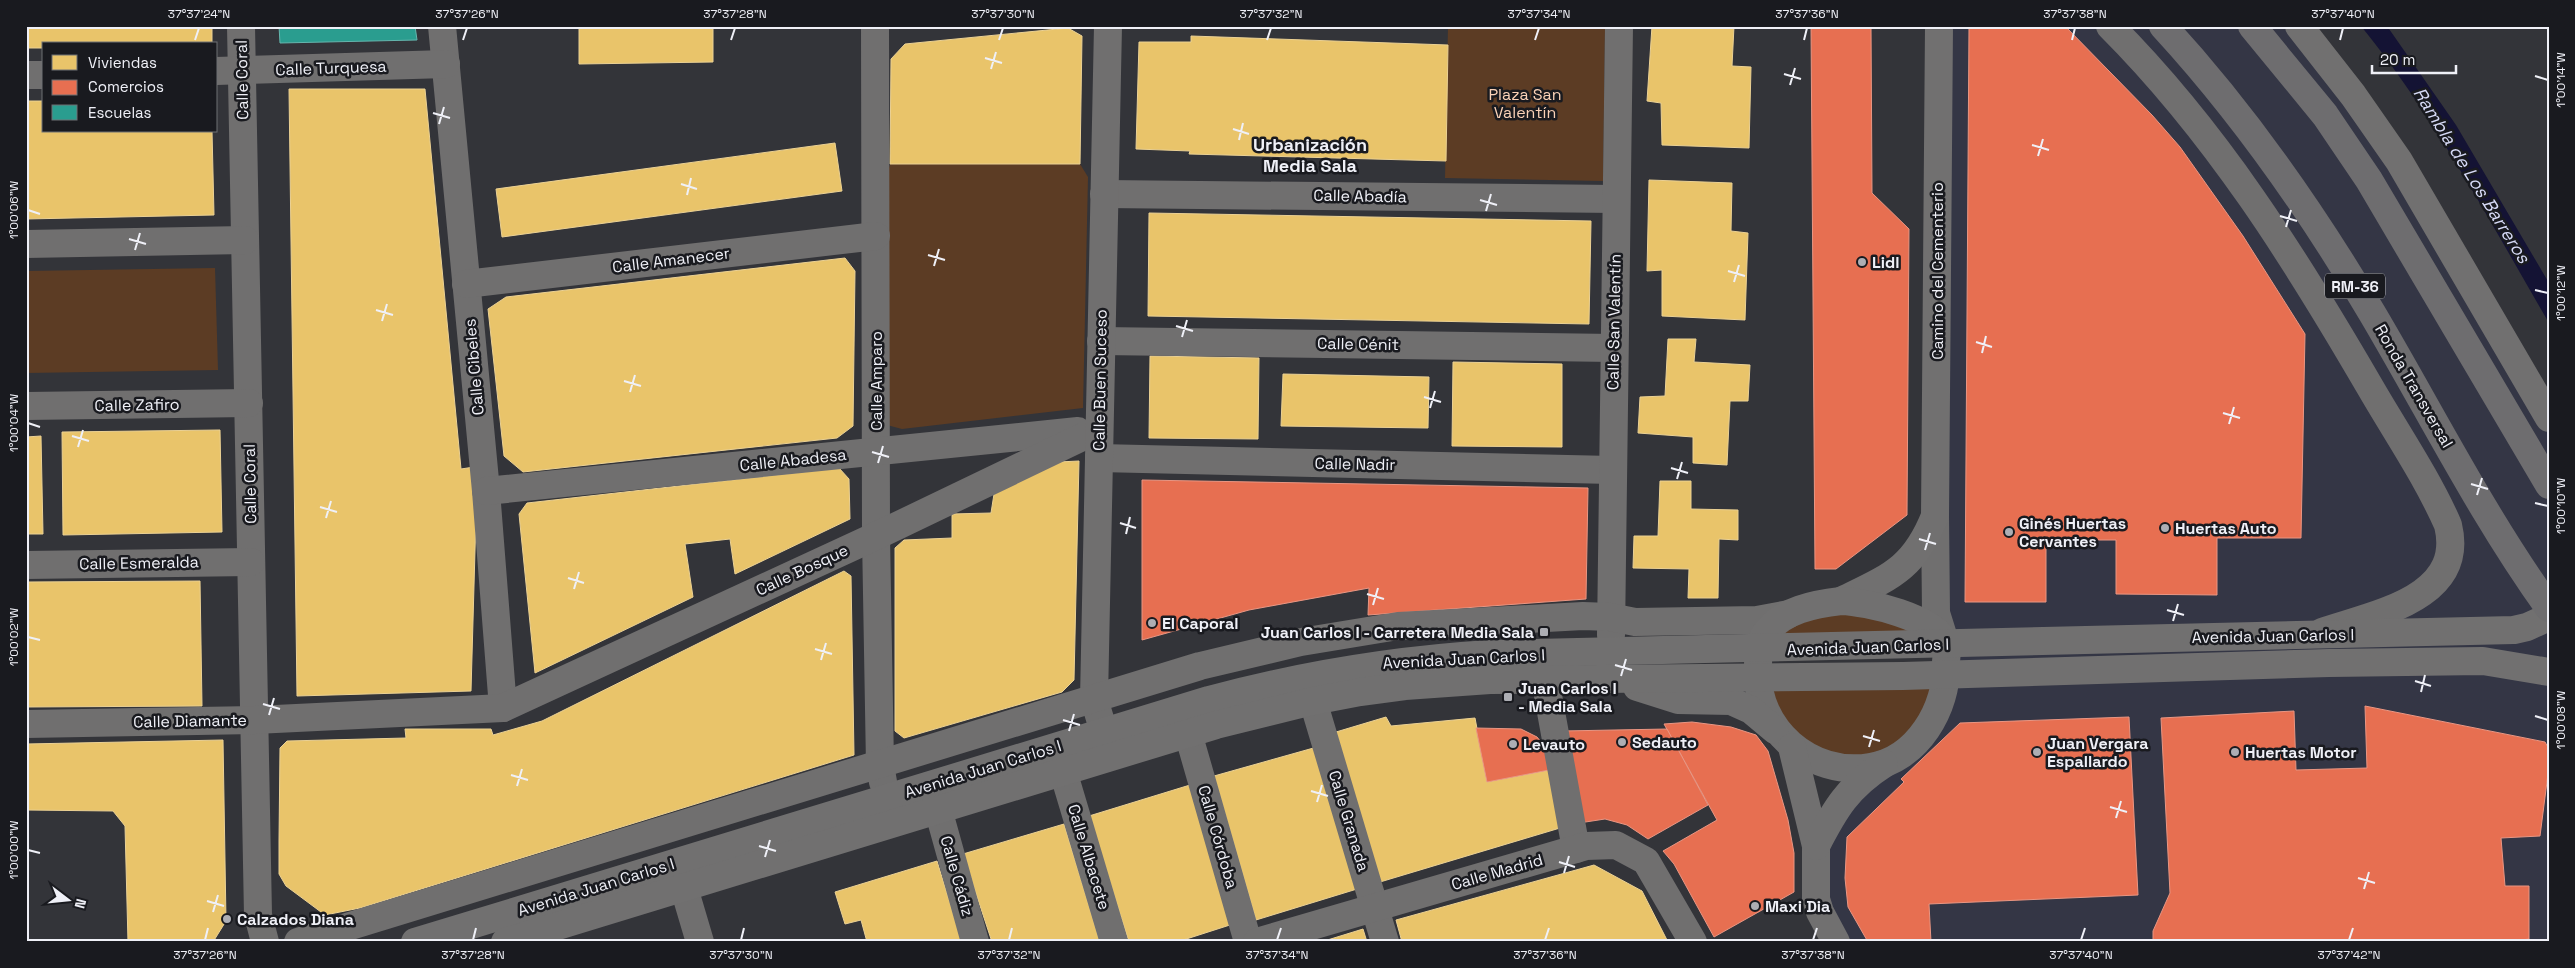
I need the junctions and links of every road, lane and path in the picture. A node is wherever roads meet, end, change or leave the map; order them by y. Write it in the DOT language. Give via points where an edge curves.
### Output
graph roads {
  1 [pos="241,26"];
  2 [pos="442,26"];
  3 [pos="876,26"];
  4 [pos="1108,26"];
  5 [pos="1619,26"];
  6 [pos="1939,26"];
  7 [pos="2110,26"];
  8 [pos="2163,26"];
  9 [pos="2252,26"];
  10 [pos="2298,26"];
  11 [pos="446,64"];
  12 [pos="229,71"];
  13 [pos="26,75"];
  14 [pos="42,75"];
  15 [pos="1104,194"];
  16 [pos="1616,199"];
  17 [pos="876,236"];
  18 [pos="245,240"];
  19 [pos="26,244"];
  20 [pos="466,284"];
  21 [pos="1101,341"];
  22 [pos="1614,348"];
  23 [pos="249,403"];
  24 [pos="26,406"];
  25 [pos="2547,412"];
  26 [pos="1100,429"];
  27 [pos="876,452"];
  28 [pos="1098,458"];
  29 [pos="1612,470"];
  30 [pos="2549,485"];
  31 [pos="486,491"];
  32 [pos="1935,516"];
  33 [pos="876,536"];
  34 [pos="251,562"];
  35 [pos="26,565"];
  36 [pos="1841,601"];
  37 [pos="2549,608"];
  38 [pos="1789,614"];
  39 [pos="1610,617"];
  40 [pos="2549,617"];
  41 [pos="2314,635"];
  42 [pos="1946,644"];
  43 [pos="1759,650"];
  44 [pos="1611,652"];
  45 [pos="2549,672"];
  46 [pos="1947,675"];
  47 [pos="1545,679"];
  48 [pos="1757,679"];
  49 [pos="1612,680"];
  50 [pos="1094,699"];
  51 [pos="1313,700"];
  52 [pos="503,708"];
  53 [pos="254,720"];
  54 [pos="26,724"];
  55 [pos="1104,732"];
  56 [pos="1188,733"];
  57 [pos="1787,742"];
  58 [pos="1890,760"];
  59 [pos="880,765"];
  60 [pos="1063,771"];
  61 [pos="887,798"];
  62 [pos="938,809"];
  63 [pos="1816,846"];
  64 [pos="1576,849"];
  65 [pos="680,875"];
  66 [pos="1375,908"];
  67 [pos="300,941"];
  68 [pos="266,942"];
  69 [pos="415,942"];
  70 [pos="505,942"];
  71 [pos="700,942"];
  72 [pos="975,942"];
  73 [pos="1114,942"];
  74 [pos="1248,942"];
  75 [pos="1257,942"];
  76 [pos="1385,942"];
  77 [pos="1693,942"];
  78 [pos="1836,942"];
  1 -- 12 [label="street, Calle Coral"];
  2 -- 11 [label="street, Calle Cibeles"];
  3 -- 17 [label="street, Calle Amparo"];
  4 -- 15 [label="street, Calle Buen Suceso"];
  5 -- 16 [label="street, Calle San Valentín"];
  6 -- 32 [label="main road, Camino del Cementerio"];
  7 -- 41 [label="street" via="2191,115 2277,233 2339,333 2448,525 2450,554 2442,573 2429,589 2414,600"];
  8 -- 37 [label="highway, Ronda Transversal / RM-36" via="2242,117 2309,212 2372,313 2519,566"];
  9 -- 30 [label="highway" via="2325,116 2369,180"];
  10 -- 25 [label="main road" via="2353,95 2398,161"];
  11 -- 12 [label="street, Calle Turquesa"];
  11 -- 20 [label="street, Calle Cibeles"];
  12 -- 18 [label="street, Calle Coral"];
  13 -- 14 [label="street"];
  15 -- 16 [label="street, Calle Abadía"];
  15 -- 21 [label="street, Calle Buen Suceso"];
  16 -- 22 [label="street, Calle San Valentín"];
  17 -- 20 [label="street, Calle Amanecer"];
  17 -- 27 [label="street, Calle Amparo"];
  18 -- 19 [label="street"];
  18 -- 23 [label="street, Calle Coral"];
  20 -- 31 [label="street, Calle Cibeles"];
  21 -- 22 [label="street, Calle Cénit"];
  21 -- 26 [label="street, Calle Buen Suceso"];
  22 -- 29 [label="street, Calle San Valentín"];
  23 -- 24 [label="street, Calle Zafiro"];
  23 -- 34 [label="street, Calle Coral"];
  26 -- 27 [label="street, Calle Abadesa"];
  26 -- 28 [label="street, Calle Buen Suceso"];
  26 -- 33 [label="street, Calle Bosque"];
  27 -- 31 [label="street, Calle Abadesa"];
  27 -- 33 [label="street, Calle Amparo"];
  28 -- 29 [label="street, Calle Nadir"];
  28 -- 50 [label="street, Calle Buen Suceso"];
  29 -- 39 [label="street, Calle San Valentín"];
  31 -- 52 [label="street, Calle Cibeles"];
  32 -- 36 [label="main road, Camino del Cementerio" via="1917,553 1887,577"];
  32 -- 42 [label="street, Camino del Cementerio" via="1936,613"];
  33 -- 52 [label="street, Calle Bosque"];
  33 -- 59 [label="street, Calle Amparo"];
  34 -- 35 [label="street, Calle Esmeralda"];
  34 -- 53 [label="street, Calle Coral"];
  36 -- 38 [label="main road"];
  36 -- 42 [label="main road" via="1873,605 1907,616 1936,633"];
  38 -- 39 [label="street, Avenida Juan Carlos I" via="1750,620 1635,622"];
  38 -- 43 [label="main road" via="1766,632"];
  39 -- 44 [label="street, Calle San Valentín"];
  39 -- 50 [label="street, Avenida Juan Carlos I" via="1441,623 1351,633 1252,653"];
  40 -- 41 [label="main road, Avenida Juan Carlos I" via="2514,630"];
  41 -- 42 [label="main road, Avenida Juan Carlos I"];
  42 -- 43 [label="main road, Avenida Juan Carlos I"];
  42 -- 46 [label="main road"];
  43 -- 44 [label="main road, Avenida Juan Carlos I"];
  43 -- 48 [label="main road"];
  44 -- 49 [label="street, Calle San Valentín"];
  44 -- 55 [label="main road, Avenida Juan Carlos I" via="1480,655 1402,660 1356,667 1260,686"];
  45 -- 46 [label="main road, Avenida Juan Carlos I" via="2482,661"];
  46 -- 48 [label="main road, Avenida Juan Carlos I"];
  46 -- 58 [label="main road" via="1940,704 1929,726 1910,746"];
  47 -- 49 [label="main road, Avenida Juan Carlos I"];
  47 -- 51 [label="main road, Avenida Juan Carlos I" via="1445,682"];
  47 -- 64 [label="street"];
  48 -- 49 [label="main road, Avenida Juan Carlos I"];
  48 -- 57 [label="main road" via="1772,724"];
  49 -- 57 [label="main road" via="1678,700 1731,701 1760,716"];
  50 -- 55 [label="street, Calle Buen Suceso"];
  50 -- 59 [label="street, Avenida Juan Carlos I"];
  51 -- 56 [label="main road, Avenida Juan Carlos I"];
  51 -- 66 [label="street, Calle Granada"];
  52 -- 53 [label="street, Calle Diamante"];
  53 -- 54 [label="street, Calle Diamante"];
  53 -- 68 [label="street, Calle Coral" via="258,915"];
  55 -- 61 [label="main road, Avenida Juan Carlos I"];
  56 -- 60 [label="main road, Avenida Juan Carlos I"];
  56 -- 74 [label="street, Calle Córdoba"];
  57 -- 58 [label="main road" via="1816,761 1846,768 1870,767"];
  57 -- 63 [label="main road"];
  58 -- 63 [label="main road" via="1846,795"];
  59 -- 61 [label="street, Calle Amparo"];
  59 -- 67 [label="street, Avenida Juan Carlos I"];
  60 -- 62 [label="main road, Avenida Juan Carlos I"];
  60 -- 73 [label="street, Calle Albacete"];
  61 -- 65 [label="main road, Avenida Juan Carlos I"];
  62 -- 65 [label="main road, Avenida Juan Carlos I"];
  62 -- 72 [label="street, Calle Cádiz"];
  63 -- 78 [label="main road" via="1818,905"];
  64 -- 66 [label="street, Calle Madrid"];
  64 -- 77 [label="street, Calle Madrid" via="1616,845 1646,861"];
  65 -- 69 [label="main road, Avenida Juan Carlos I"];
  65 -- 70 [label="main road, Avenida Juan Carlos I"];
  65 -- 71 [label="street"];
  66 -- 75 [label="street, Calle Madrid"];
  66 -- 76 [label="street, Calle Granada"];
}
